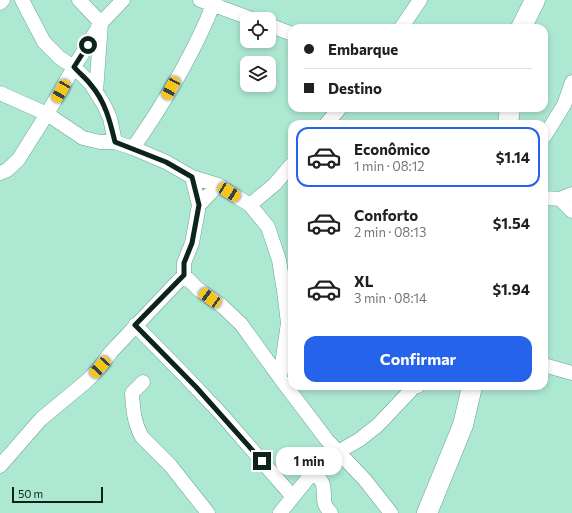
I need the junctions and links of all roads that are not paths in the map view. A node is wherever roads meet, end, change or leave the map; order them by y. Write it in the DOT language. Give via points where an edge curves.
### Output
graph roads {
  1 [pos="2,0"];
  2 [pos="22,0"];
  3 [pos="79,0"];
  4 [pos="123,0"];
  5 [pos="200,0"];
  6 [pos="420,0"];
  7 [pos="535,0"];
  8 [pos="214,2"];
  9 [pos="0,3"];
  10 [pos="240,14"];
  11 [pos="101,23"];
  12 [pos="404,24"];
  13 [pos="523,24"];
  14 [pos="276,28"];
  15 [pos="288,32"];
  16 [pos="74,67"];
  17 [pos="572,82"];
  18 [pos="96,92"];
  19 [pos="0,93"];
  20 [pos="336,112"];
  21 [pos="47,114"];
  22 [pos="330,120"];
  23 [pos="548,131"];
  24 [pos="115,142"];
  25 [pos="133,148"];
  26 [pos="288,169"];
  27 [pos="0,172"];
  28 [pos="192,177"];
  29 [pos="218,185"];
  30 [pos="566,196"];
  31 [pos="548,198"];
  32 [pos="199,205"];
  33 [pos="250,205"];
  34 [pos="572,211"];
  35 [pos="184,275"];
  36 [pos="135,325"];
  37 [pos="548,366"];
  38 [pos="572,373"];
  39 [pos="280,378"];
  40 [pos="143,382"];
  41 [pos="288,389"];
  42 [pos="289,390"];
  43 [pos="411,390"];
  44 [pos="471,390"];
  45 [pos="338,452"];
  46 [pos="0,466"];
  47 [pos="313,472"];
  48 [pos="293,497"];
  49 [pos="208,513"];
  50 [pos="280,513"];
  51 [pos="331,513"];
  52 [pos="391,513"];
  53 [pos="427,513"];
  1 -- 9 [label="street"];
  2 -- 16 [label="street" via="44,42 60,58"];
  3 -- 11 [label="street"];
  4 -- 11 [label="street"];
  5 -- 8 [label="street"];
  6 -- 12 [label="street"];
  7 -- 13 [label="street"];
  8 -- 10 [label="street"];
  8 -- 25 [label="street" via="202,32 171,88"];
  11 -- 16 [label="street"];
  11 -- 18 [label="street"];
  14 -- 15 [label="street"];
  16 -- 18 [label="street"];
  16 -- 21 [label="street"];
  17 -- 23 [label="street" via="564,105"];
  18 -- 24 [label="street" via="110,118"];
  19 -- 21 [label="street"];
  20 -- 22 [label="street"];
  21 -- 24 [label="street" via="84,138"];
  21 -- 27 [label="street" via="18,160 7,170"];
  24 -- 25 [label="street"];
  25 -- 28 [label="street"];
  26 -- 33 [label="street" via="275,184"];
  28 -- 29 [label="street"];
  28 -- 32 [label="street"];
  29 -- 32 [label="street"];
  29 -- 33 [label="street"];
  30 -- 31 [label="street"];
  30 -- 34 [label="street"];
  32 -- 35 [label="street" via="192,243 184,263"];
  33 -- 39 [label="street" via="268,227 279,260 288,323"];
  35 -- 36 [label="street"];
  35 -- 39 [label="street" via="241,324"];
  36 -- 46 [label="street" via="88,380 41,419"];
  36 -- 48 [label="street" via="222,415"];
  37 -- 38 [label="street"];
  39 -- 41 [label="street"];
  40 -- 49 [label="street" via="132,393 134,420 139,432 170,465"];
  42 -- 45 [label="street"];
  43 -- 45 [label="street" via="378,425"];
  44 -- 53 [label="street" via="463,425"];
  45 -- 47 [label="street"];
  45 -- 52 [label="street" via="366,480"];
  47 -- 48 [label="street"];
  47 -- 51 [label="street" via="323,485 323,499"];
  48 -- 50 [label="street"];
}
